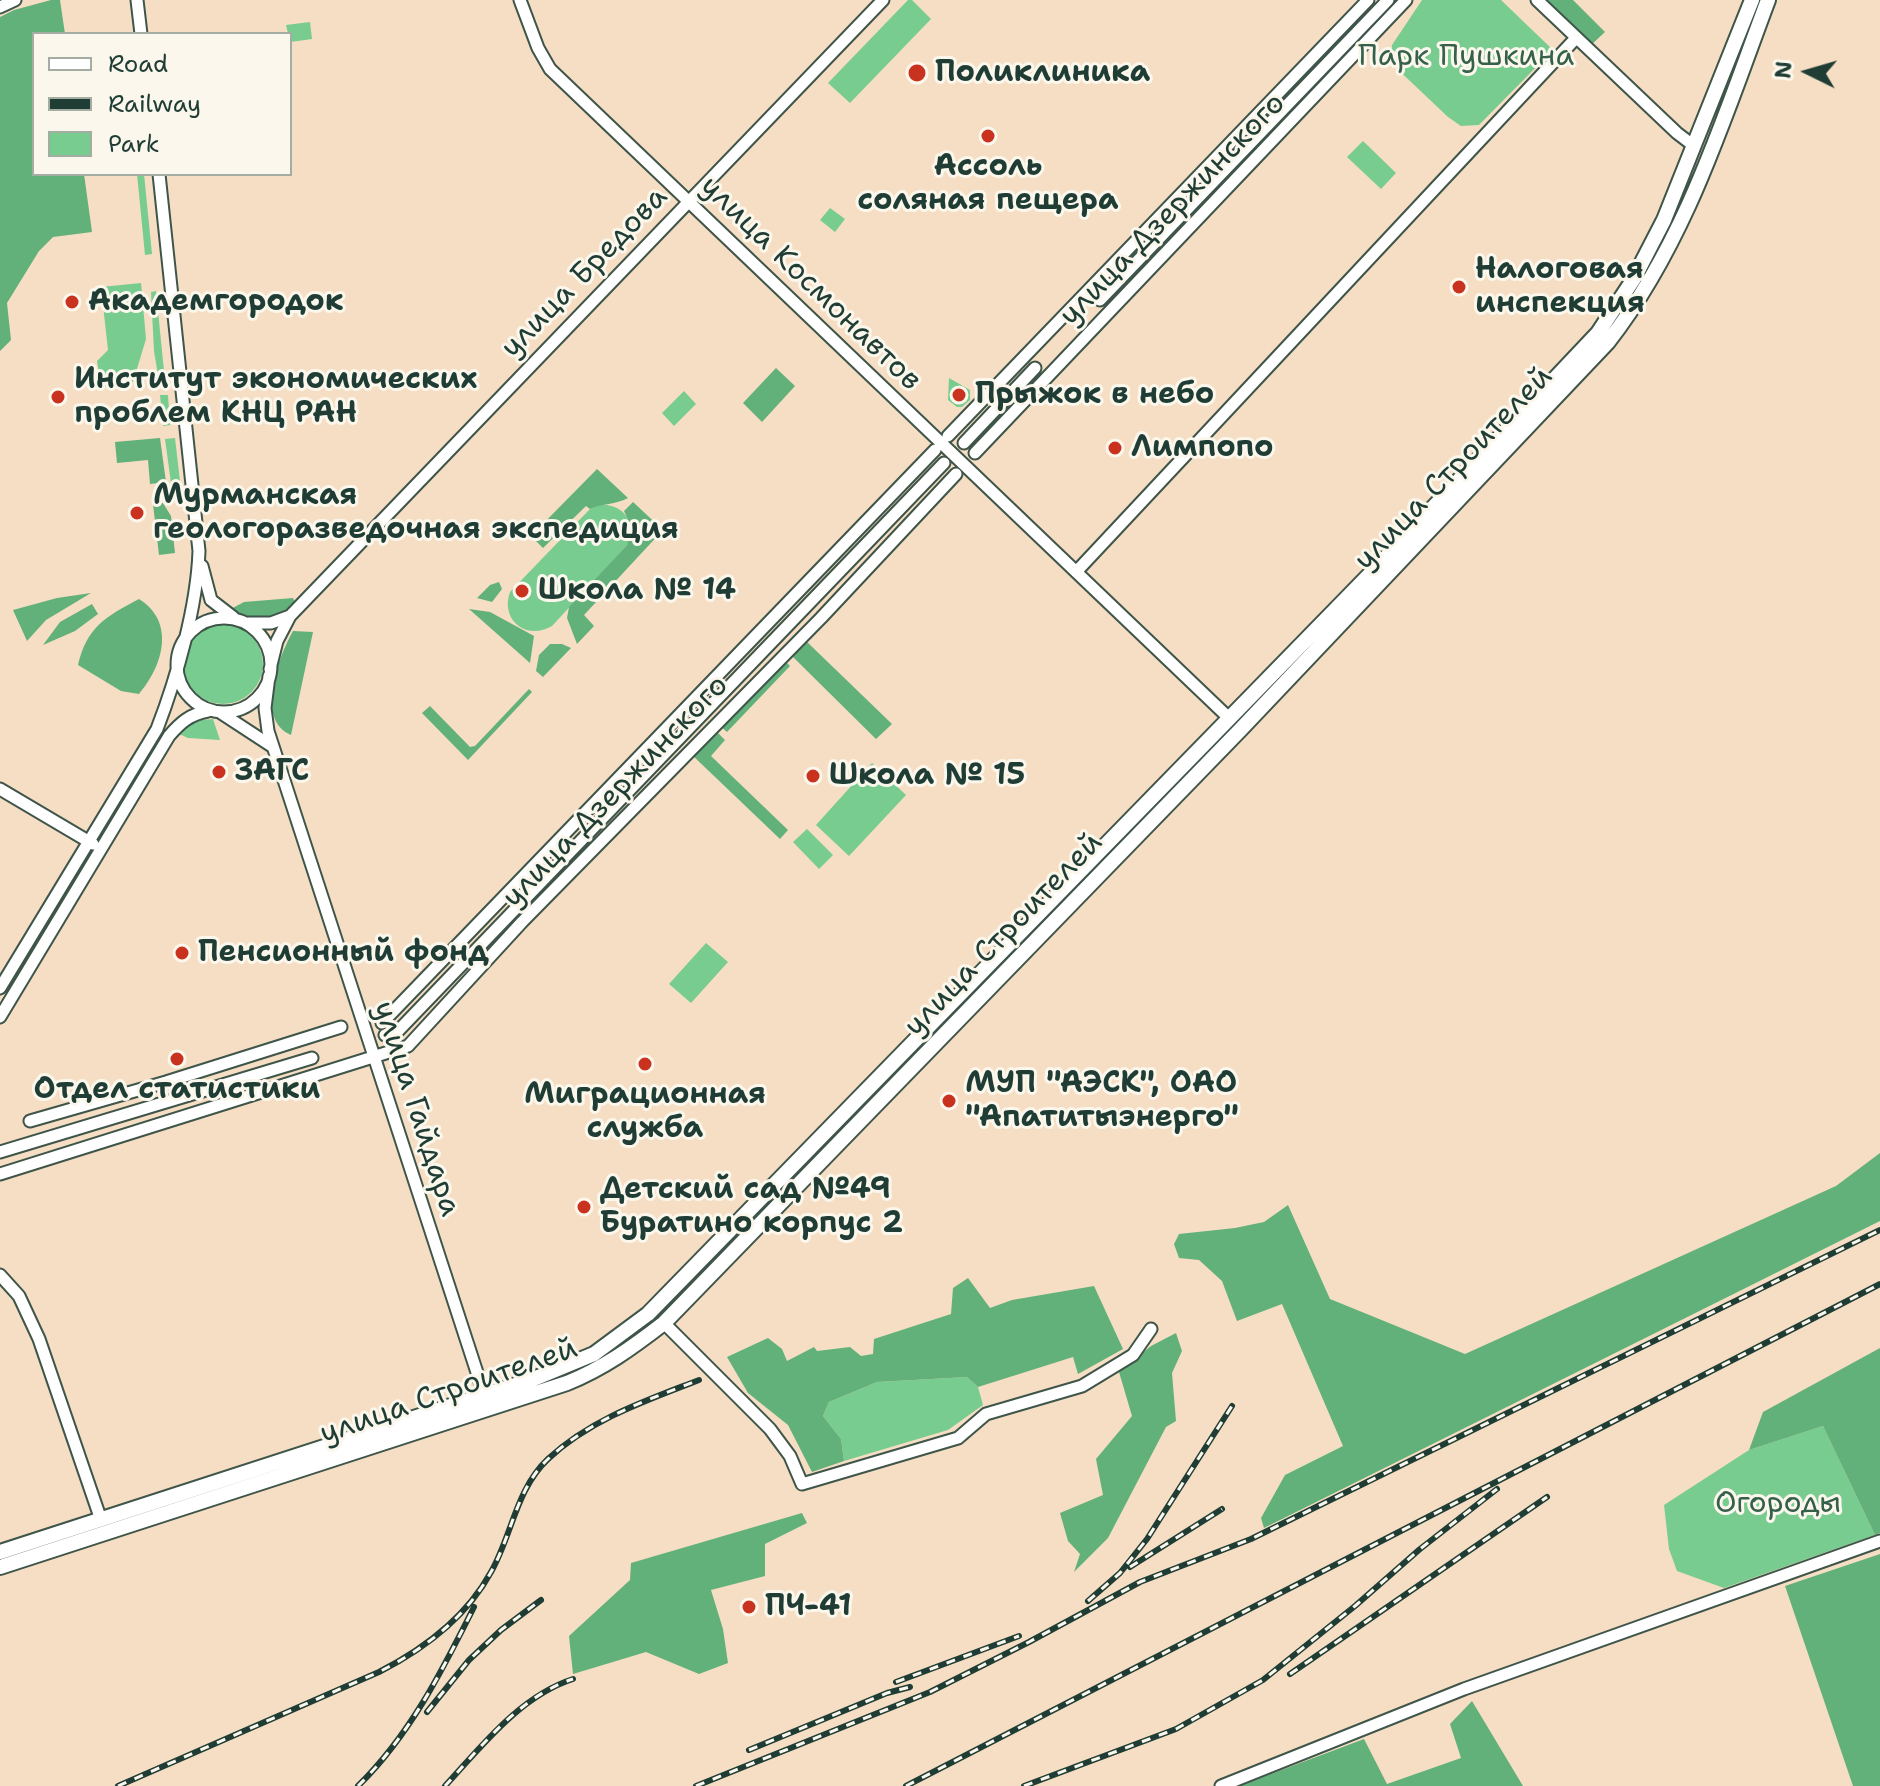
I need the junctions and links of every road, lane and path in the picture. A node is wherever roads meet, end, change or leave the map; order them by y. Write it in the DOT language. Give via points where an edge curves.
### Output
graph roads {
  1 [pos="15,0"];
  2 [pos="137,0"];
  3 [pos="520,0"];
  4 [pos="883,0"];
  5 [pos="1368,0"];
  6 [pos="1388,0"];
  7 [pos="1406,0"];
  8 [pos="1537,0"];
  9 [pos="1752,0"];
  10 [pos="1768,0"];
  11 [pos="0,7"];
  12 [pos="141,32"];
  13 [pos="1576,38"];
  14 [pos="1694,146"];
  15 [pos="1709,154"];
  16 [pos="159,176"];
  17 [pos="689,201"];
  18 [pos="1100,300"];
  19 [pos="1035,368"];
  20 [pos="948,436"];
  21 [pos="964,443"];
  22 [pos="935,450"];
  23 [pos="975,453"];
  24 [pos="944,463"];
  25 [pos="956,474"];
  26 [pos="199,551"];
  27 [pos="1076,572"];
  28 [pos="1382,572"];
  29 [pos="290,616"];
  30 [pos="241,621"];
  31 [pos="180,652"];
  32 [pos="269,672"];
  33 [pos="208,711"];
  34 [pos="221,712"];
  35 [pos="1229,718"];
  36 [pos="1241,729"];
  37 [pos="273,747"];
  38 [pos="0,789"];
  39 [pos="89,841"];
  40 [pos="101,849"];
  41 [pos="58,892"];
  42 [pos="71,899"];
  43 [pos="0,988"];
  44 [pos="949,1005"];
  45 [pos="0,1017"];
  46 [pos="960,1017"];
  47 [pos="341,1027"];
  48 [pos="374,1056"];
  49 [pos="312,1058"];
  50 [pos="30,1121"];
  51 [pos="0,1152"];
  52 [pos="0,1174"];
  53 [pos="773,1186"];
  54 [pos="784,1198"];
  55 [pos="0,1275"];
  56 [pos="664,1323"];
  57 [pos="1151,1329"];
  58 [pos="484,1394"];
  59 [pos="489,1410"];
  60 [pos="320,1456"];
  61 [pos="103,1527"];
  62 [pos="1880,1541"];
  63 [pos="0,1552"];
  64 [pos="0,1567"];
  65 [pos="1221,1786"];
  1 -- 11 [label="street"];
  2 -- 12 [label="street"];
  3 -- 17 [label="street, улица Космонавтов" via="550,69"];
  4 -- 17 [label="street, улица Бредова"];
  5 -- 20 [label="street, улица Дзержинского"];
  6 -- 18 [label="street, улица Дзержинского"];
  7 -- 23 [label="street, улица Дзержинского"];
  8 -- 13 [label="street"];
  9 -- 14 [label="main road, улица Строителей"];
  10 -- 15 [label="main road, улица Строителей"];
  13 -- 14 [label="street"];
  13 -- 27 [label="street"];
  14 -- 15 [label="main road"];
  14 -- 28 [label="main road, улица Строителей" via="1651,248 1598,333"];
  15 -- 28 [label="main road, улица Строителей" via="1679,227 1621,326 1587,367"];
  16 -- 26 [label="street"];
  17 -- 27 [label="street, улица Космонавтов"];
  17 -- 29 [label="street, улица Бредова"];
  19 -- 21 [label="street"];
  22 -- 24 [label="street, улица Дзержинского" via="383,1029 398,1031"];
  25 -- 48 [label="street, улица Дзержинского" via="408,1046"];
  26 -- 30 [label="street" via="211,600"];
  26 -- 31 [label="street" via="194,600"];
  27 -- 35 [label="street, улица Космонавтов"];
  28 -- 35 [label="main road, улица Строителей"];
  28 -- 36 [label="main road, улица Строителей"];
  29 -- 30 [label="street" via="271,623"];
  29 -- 32 [label="street"];
  30 -- 31 [label="street" via="224,618 197,625"];
  30 -- 32 [label="street" via="267,640"];
  31 -- 33 [label="street" via="179,680 188,696"];
  31 -- 39 [label="street" via="157,729"];
  32 -- 34 [label="street" via="264,691 252,705"];
  32 -- 37 [label="street, улица Гайдара" via="265,708"];
  33 -- 34 [label="street"];
  33 -- 40 [label="street" via="182,722 169,736"];
  34 -- 37 [label="street"];
  35 -- 36 [label="main road"];
  35 -- 44 [label="main road, улица Строителей"];
  36 -- 46 [label="main road, улица Строителей"];
  37 -- 48 [label="street, улица Гайдара"];
  38 -- 39 [label="street"];
  39 -- 40 [label="street"];
  39 -- 41 [label="street"];
  40 -- 42 [label="street"];
  41 -- 42 [label="street"];
  41 -- 43 [label="street"];
  42 -- 45 [label="street"];
  44 -- 46 [label="main road"];
  44 -- 53 [label="main road, улица Строителей"];
  46 -- 54 [label="main road, улица Строителей"];
  47 -- 50 [label="street"];
  48 -- 52 [label="street, улица Дзержинского"];
  48 -- 58 [label="street, улица Гайдара"];
  49 -- 51 [label="street"];
  53 -- 54 [label="main road"];
  53 -- 58 [label="main road, улица Строителей" via="648,1314 613,1342 574,1364"];
  54 -- 56 [label="main road, улица Строителей"];
  55 -- 61 [label="street" via="19,1296 39,1339"];
  56 -- 57 [label="street" via="770,1429 802,1484 958,1438 986,1414 1082,1386 1133,1355"];
  56 -- 59 [label="main road, улица Строителей" via="594,1372"];
  58 -- 59 [label="main road"];
  58 -- 60 [label="main road, улица Строителей"];
  59 -- 60 [label="main road, улица Строителей"];
  60 -- 61 [label="main road, улица Строителей"];
  61 -- 63 [label="main road, улица Строителей"];
  61 -- 64 [label="main road, улица Строителей"];
  62 -- 65 [label="street" via="1464,1689"];
}
